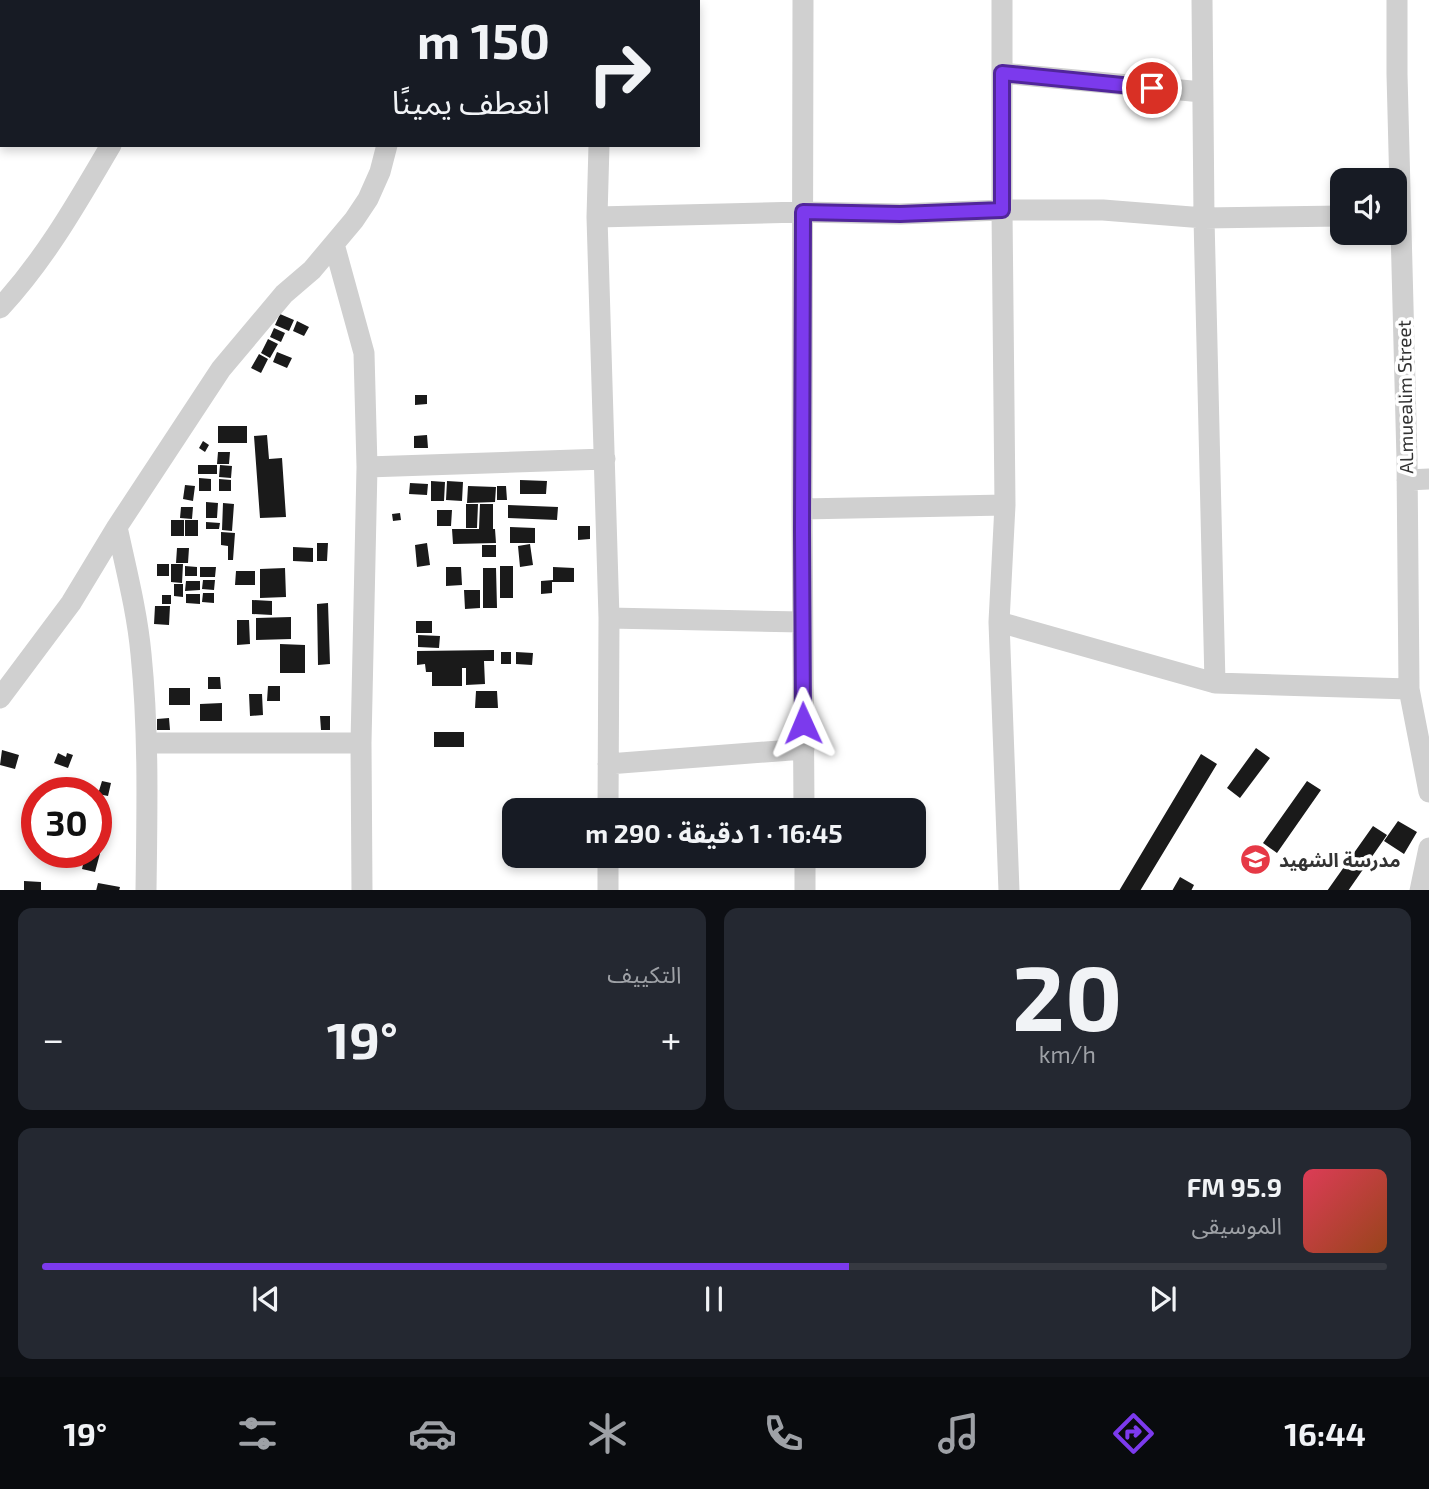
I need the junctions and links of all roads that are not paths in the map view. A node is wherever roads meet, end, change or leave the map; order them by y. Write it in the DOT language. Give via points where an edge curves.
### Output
graph roads {
  1 [pos="803,0"];
  2 [pos="1002,0"];
  3 [pos="1202,0"];
  4 [pos="1397,0"];
  5 [pos="1002,73"];
  6 [pos="1202,92"];
  7 [pos="110,147"];
  8 [pos="386,147"];
  9 [pos="599,147"];
  10 [pos="1397,168"];
  11 [pos="1002,210"];
  12 [pos="803,212"];
  13 [pos="1330,216"];
  14 [pos="597,217"];
  15 [pos="1204,218"];
  16 [pos="334,244"];
  17 [pos="1399,245"];
  18 [pos="0,308"];
  19 [pos="605,459"];
  20 [pos="368,467"];
  21 [pos="1429,479"];
  22 [pos="1407,480"];
  23 [pos="1005,505"];
  24 [pos="802,509"];
  25 [pos="117,527"];
  26 [pos="609,618"];
  27 [pos="803,622"];
  28 [pos="999,622"];
  29 [pos="1216,683"];
  30 [pos="1409,690"];
  31 [pos="0,698"];
  32 [pos="148,743"];
  33 [pos="361,743"];
  34 [pos="804,749"];
  35 [pos="608,764"];
  36 [pos="1429,789"];
  37 [pos="608,798"];
  38 [pos="804,798"];
  39 [pos="1429,848"];
  40 [pos="608,868"];
  41 [pos="805,868"];
  42 [pos="146,890"];
  43 [pos="362,890"];
  44 [pos="608,890"];
  45 [pos="805,890"];
  46 [pos="1009,890"];
  47 [pos="1420,890"];
  1 -- 12 [label="street"];
  2 -- 5 [label="street"];
  3 -- 6 [label="street"];
  4 -- 10 [label="street, ALmuealim Street"];
  5 -- 6 [label="street"];
  5 -- 11 [label="street"];
  6 -- 15 [label="street"];
  7 -- 18 [label="street" via="59,233"];
  8 -- 16 [label="street" via="368,199"];
  9 -- 14 [label="street"];
  11 -- 12 [label="street"];
  11 -- 15 [label="street" via="1103,210"];
  11 -- 23 [label="street"];
  12 -- 14 [label="street"];
  12 -- 24 [label="street"];
  13 -- 15 [label="street"];
  14 -- 19 [label="street"];
  15 -- 29 [label="street"];
  16 -- 20 [label="street" via="364,353"];
  16 -- 25 [label="street" via="284,294 221,369"];
  17 -- 22 [label="street, ALmuealim Street"];
  19 -- 20 [label="street"];
  19 -- 26 [label="street"];
  20 -- 33 [label="street"];
  21 -- 22 [label="street"];
  22 -- 30 [label="street, ALmuealim Street"];
  23 -- 24 [label="street"];
  23 -- 28 [label="street"];
  24 -- 27 [label="street"];
  25 -- 31 [label="street" via="71,603"];
  25 -- 32 [label="street" via="133,597"];
  26 -- 27 [label="street"];
  26 -- 35 [label="street"];
  27 -- 34 [label="street"];
  28 -- 29 [label="street"];
  28 -- 46 [label="street"];
  29 -- 30 [label="street"];
  30 -- 36 [label="street, ALmuealim Street"];
  32 -- 33 [label="street"];
  32 -- 42 [label="street"];
  33 -- 43 [label="street"];
  34 -- 35 [label="street"];
  34 -- 38 [label="street"];
  35 -- 37 [label="street"];
  39 -- 47 [label="street"];
  40 -- 44 [label="street"];
  41 -- 45 [label="street"];
}
